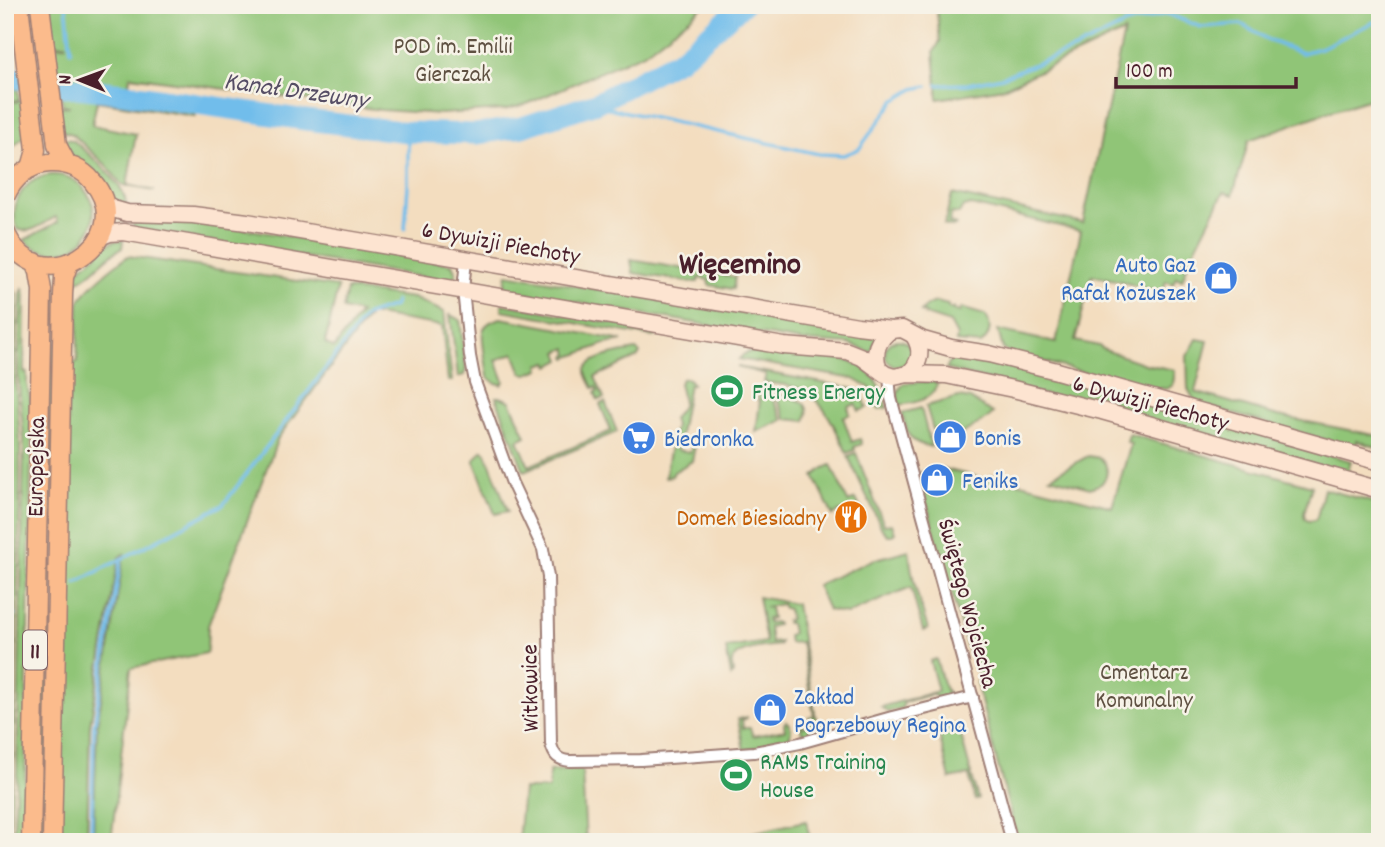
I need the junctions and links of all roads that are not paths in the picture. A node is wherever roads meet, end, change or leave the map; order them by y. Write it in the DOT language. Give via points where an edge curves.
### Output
graph roads {
  1 [pos="19,5"];
  2 [pos="40,5"];
  3 [pos="66,164"];
  4 [pos="32,168"];
  5 [pos="7,189"];
  6 [pos="104,204"];
  7 [pos="5,231"];
  8 [pos="99,237"];
  9 [pos="466,260"];
  10 [pos="35,262"];
  11 [pos="69,263"];
  12 [pos="463,290"];
  13 [pos="891,330"];
  14 [pos="914,336"];
  15 [pos="883,371"];
  16 [pos="908,374"];
  17 [pos="1380,463"];
  18 [pos="1380,491"];
  19 [pos="973,697"];
  20 [pos="31,842"];
  21 [pos="52,842"];
  22 [pos="1012,842"];
  1 -- 4 [label="main road" via="35,142"];
  2 -- 3 [label="main road" via="57,145"];
  3 -- 4 [label="main road"];
  3 -- 6 [label="main road" via="92,180"];
  4 -- 5 [label="main road"];
  6 -- 8 [label="main road"];
  6 -- 9 [label="street, 6 Dywizji Piechoty" via="120,212 212,217"];
  7 -- 10 [label="main road" via="17,250"];
  8 -- 11 [label="main road" via="87,253"];
  8 -- 12 [label="street" via="124,232"];
  9 -- 12 [label="street"];
  9 -- 13 [label="street, 6 Dywizji Piechoty"];
  10 -- 11 [label="main road"];
  10 -- 20 [label="main road, Europejska / 11" via="41,295"];
  11 -- 21 [label="main road, Europejska / 11" via="62,299"];
  12 -- 15 [label="street" via="784,346 847,351"];
  12 -- 19 [label="street, Witkowice" via="475,382 547,561 551,744 560,760 754,752"];
  13 -- 14 [label="street, 6 Dywizji Piechoty" via="902,329"];
  13 -- 15 [label="street" via="877,346 875,356"];
  14 -- 16 [label="street" via="920,354"];
  14 -- 17 [label="street, 6 Dywizji Piechoty" via="1057,371"];
  15 -- 16 [label="street, 6 Dywizji Piechoty" via="899,377"];
  15 -- 19 [label="street, Świętego Wojciecha"];
  16 -- 18 [label="street, 6 Dywizji Piechoty" via="946,375 1013,389"];
  19 -- 22 [label="street, Świętego Wojciecha"];
}
